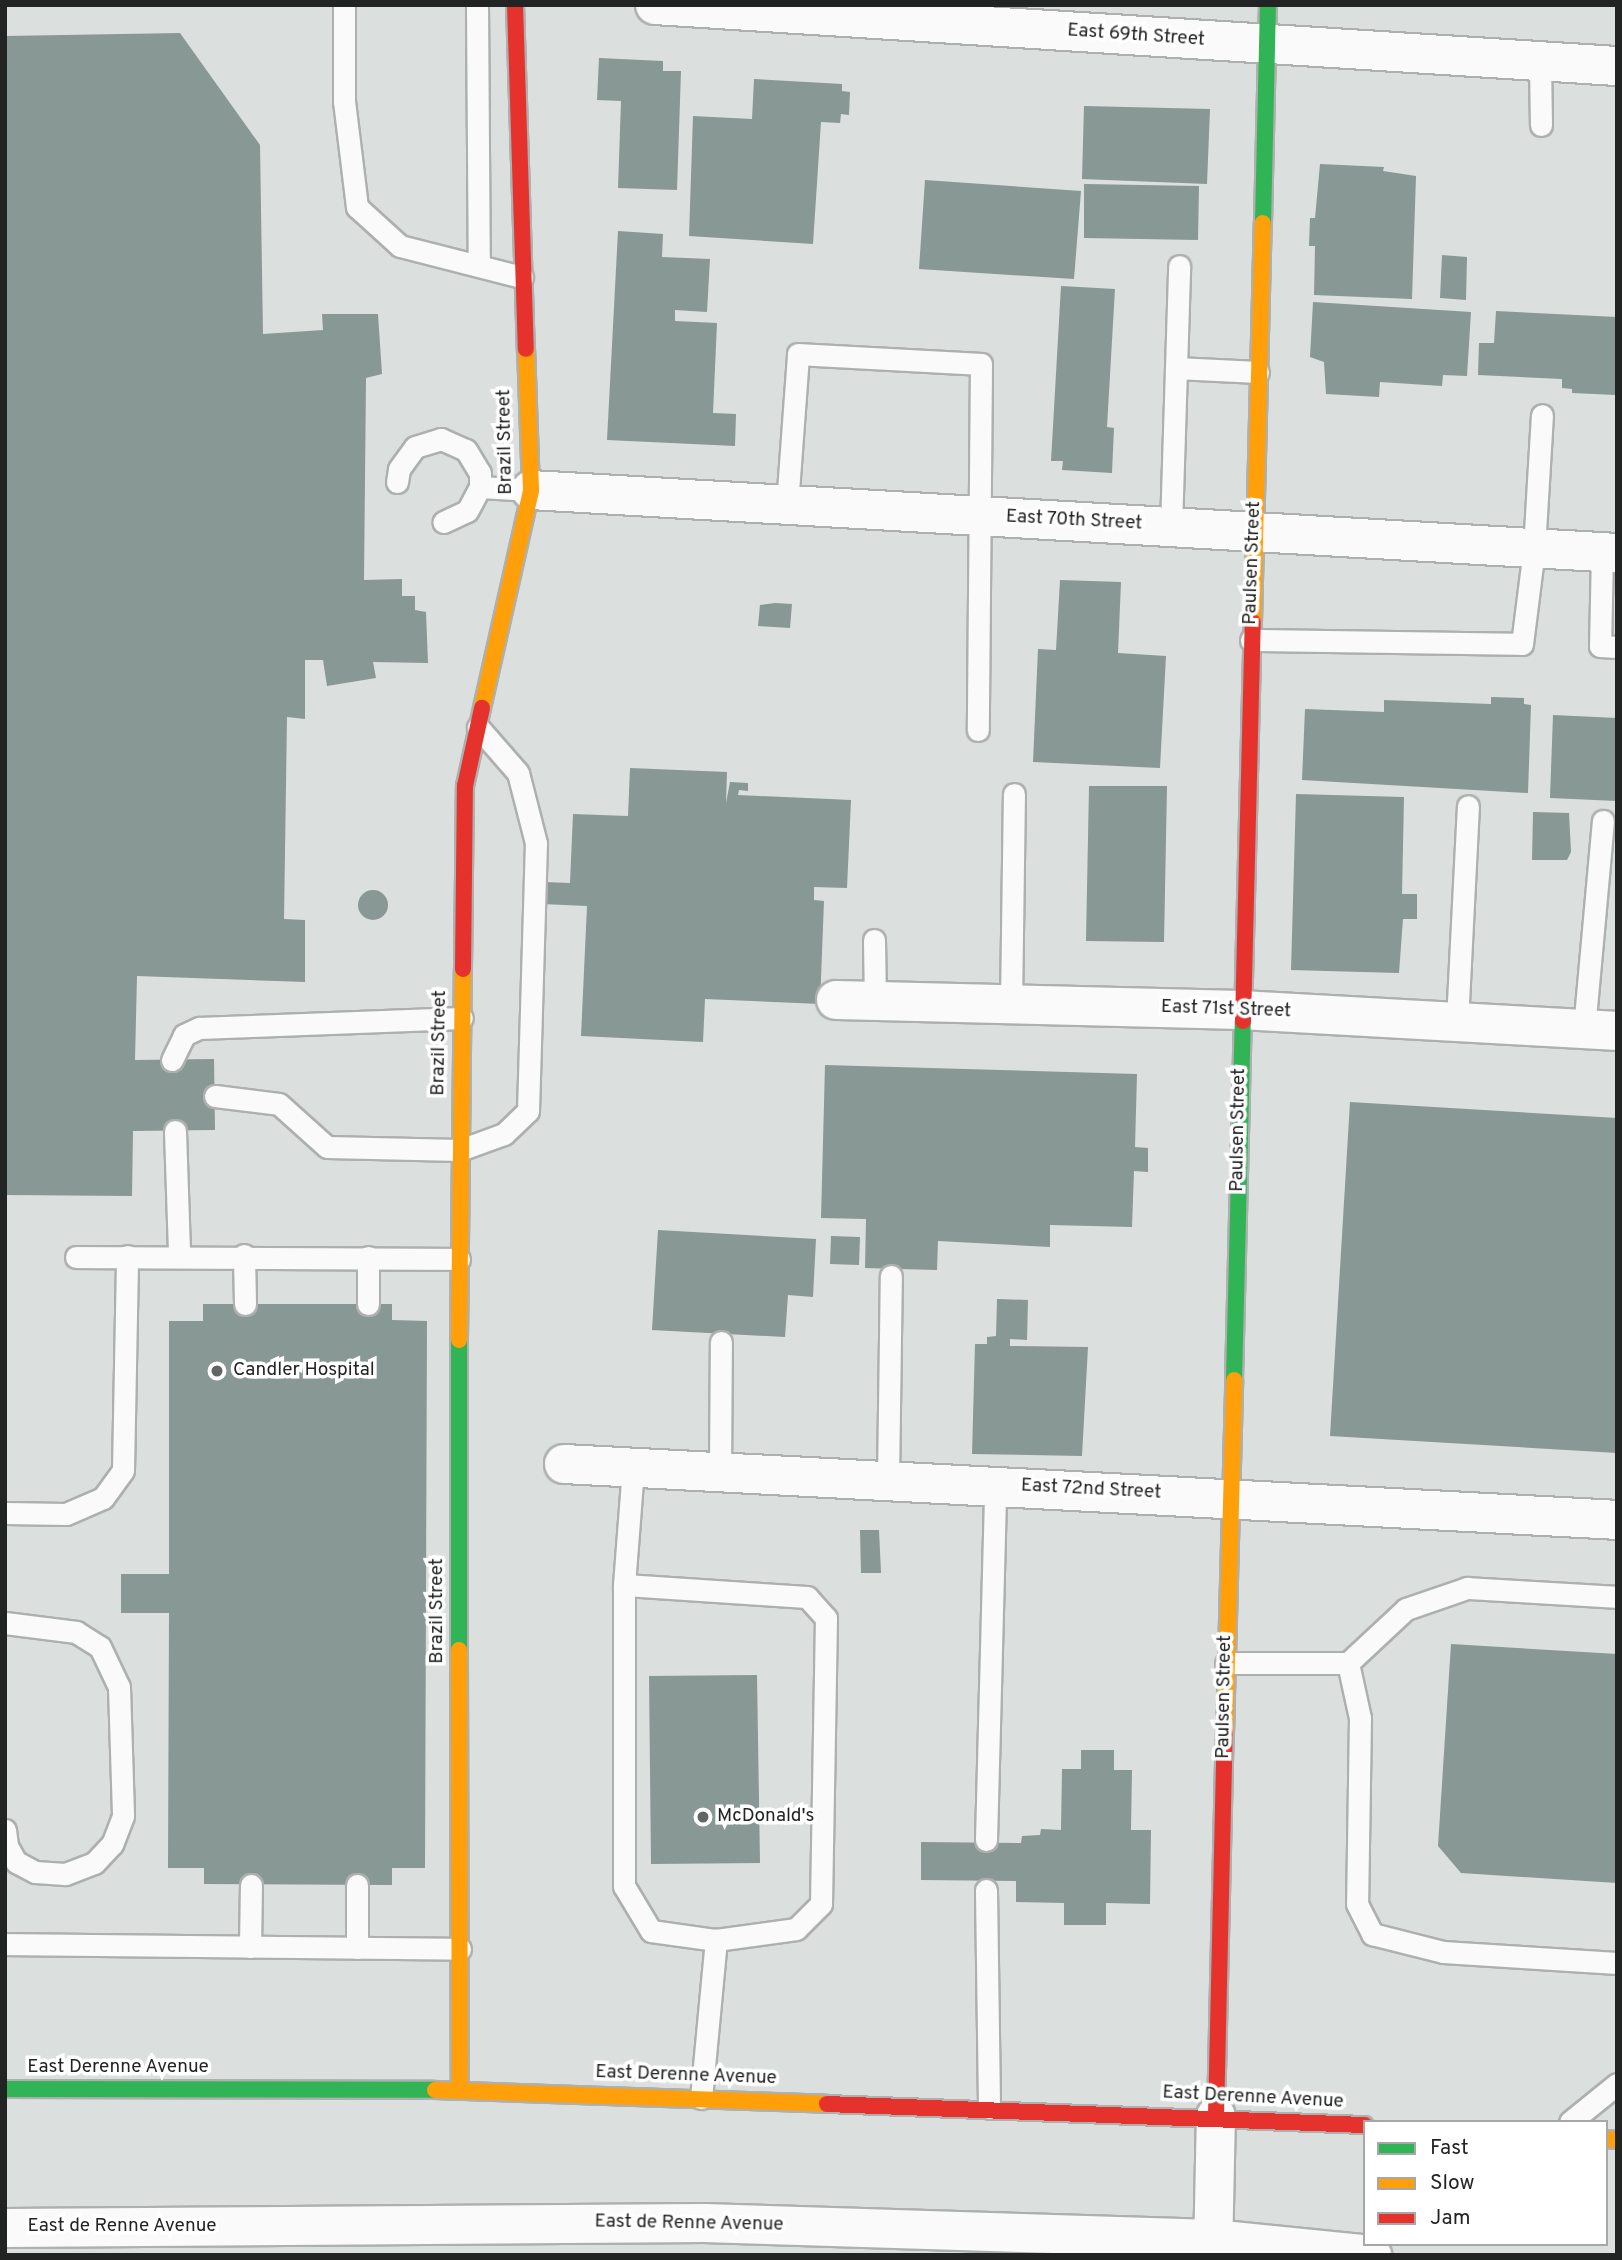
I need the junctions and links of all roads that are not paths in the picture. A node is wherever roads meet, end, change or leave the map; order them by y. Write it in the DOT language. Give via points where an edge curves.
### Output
graph roads {
  1 [pos="344,5"];
  2 [pos="477,5"];
  3 [pos="515,5"];
  4 [pos="655,5"];
  5 [pos="1268,5"];
  6 [pos="1267,44"];
  7 [pos="1540,63"];
  8 [pos="1617,66"];
  9 [pos="1541,125"];
  10 [pos="479,264"];
  11 [pos="1179,266"];
  12 [pos="522,277"];
  13 [pos="1176,368"];
  14 [pos="1258,372"];
  15 [pos="1542,415"];
  16 [pos="397,482"];
  17 [pos="480,487"];
  18 [pos="531,490"];
  19 [pos="787,505"];
  20 [pos="981,516"];
  21 [pos="443,522"];
  22 [pos="1171,527"];
  23 [pos="1254,532"];
  24 [pos="1534,548"];
  25 [pos="1609,552"];
  26 [pos="1251,640"];
  27 [pos="1617,648"];
  28 [pos="478,726"];
  29 [pos="978,730"];
  30 [pos="1014,794"];
  31 [pos="1468,806"];
  32 [pos="1603,821"];
  33 [pos="874,940"];
  34 [pos="836,1000"];
  35 [pos="875,1001"];
  36 [pos="1011,1005"];
  37 [pos="1242,1010"];
  38 [pos="462,1018"];
  39 [pos="1457,1022"];
  40 [pos="1600,1030"];
  41 [pos="172,1060"];
  42 [pos="215,1096"];
  43 [pos="175,1131"];
  44 [pos="460,1150"];
  45 [pos="179,1254"];
  46 [pos="244,1255"];
  47 [pos="76,1256"];
  48 [pos="127,1256"];
  49 [pos="369,1257"];
  50 [pos="459,1259"];
  51 [pos="891,1276"];
  52 [pos="245,1304"];
  53 [pos="368,1304"];
  54 [pos="721,1342"];
  55 [pos="564,1464"];
  56 [pos="633,1467"];
  57 [pos="720,1472"];
  58 [pos="888,1480"];
  59 [pos="995,1485"];
  60 [pos="1230,1498"];
  61 [pos="5,1513"];
  62 [pos="1617,1520"];
  63 [pos="624,1585"];
  64 [pos="1617,1597"];
  65 [pos="5,1623"];
  66 [pos="1226,1663"];
  67 [pos="1348,1663"];
  68 [pos="5,1830"];
  69 [pos="986,1840"];
  70 [pos="251,1885"];
  71 [pos="358,1885"];
  72 [pos="986,1890"];
  73 [pos="716,1940"];
  74 [pos="5,1944"];
  75 [pos="250,1947"];
  76 [pos="357,1948"];
  77 [pos="460,1949"];
  78 [pos="1617,1963"];
  79 [pos="1617,2084"];
  80 [pos="5,2089"];
  81 [pos="460,2090"];
  82 [pos="701,2098"];
  83 [pos="989,2108"];
  84 [pos="1216,2116"];
  85 [pos="1572,2120"];
  86 [pos="1363,2125"];
  87 [pos="5,2228"];
  88 [pos="1214,2247"];
  89 [pos="1372,2255"];
  1 -- 10 [label="lane" via="344,101 357,207 400,246"];
  2 -- 10 [label="lane"];
  3 -- 12 [label="main road, Brazil Street"];
  4 -- 6 [label="street, East 69th Street"];
  5 -- 6 [label="main road, Paulsen Street"];
  6 -- 7 [label="street, East 69th Street"];
  6 -- 14 [label="main road, Paulsen Street"];
  7 -- 8 [label="street, East 69th Street"];
  7 -- 9 [label="lane"];
  10 -- 12 [label="lane"];
  11 -- 13 [label="lane"];
  12 -- 18 [label="main road, Brazil Street"];
  13 -- 14 [label="lane"];
  13 -- 22 [label="lane"];
  14 -- 23 [label="main road, Paulsen Street"];
  15 -- 24 [label="lane"];
  16 -- 17 [label="lane" via="399,469 415,447 441,439 454,442 475,460"];
  17 -- 18 [label="lane"];
  17 -- 21 [label="lane" via="467,511"];
  18 -- 19 [label="street, East 70th Street"];
  18 -- 28 [label="main road, Brazil Street"];
  19 -- 20 [label="street, East 70th Street"];
  19 -- 20 [label="lane" via="798,354 981,364"];
  20 -- 22 [label="street, East 70th Street"];
  20 -- 29 [label="lane"];
  22 -- 23 [label="street, East 70th Street"];
  23 -- 24 [label="street, East 70th Street"];
  23 -- 26 [label="main road, Paulsen Street"];
  24 -- 25 [label="street, East 70th Street"];
  24 -- 26 [label="lane" via="1522,644"];
  25 -- 27 [label="lane" via="1600,646"];
  26 -- 37 [label="main road, Paulsen Street"];
  28 -- 38 [label="main road, Brazil Street" via="465,786"];
  28 -- 44 [label="lane" via="518,773 536,843 528,1111 504,1134"];
  30 -- 36 [label="lane"];
  31 -- 39 [label="lane"];
  32 -- 40 [label="lane"];
  33 -- 35 [label="lane"];
  34 -- 35 [label="street, East 71st Street"];
  35 -- 36 [label="street, East 71st Street"];
  36 -- 37 [label="street, East 71st Street"];
  37 -- 39 [label="street, East 71st Street"];
  37 -- 60 [label="main road, Paulsen Street"];
  38 -- 41 [label="lane" via="199,1028 184,1035"];
  38 -- 44 [label="main road, Brazil Street"];
  39 -- 40 [label="street, East 71st Street"];
  42 -- 44 [label="lane" via="279,1104 327,1147"];
  43 -- 45 [label="lane"];
  44 -- 50 [label="main road, Brazil Street"];
  45 -- 46 [label="lane"];
  45 -- 48 [label="lane"];
  46 -- 49 [label="lane"];
  46 -- 52 [label="lane"];
  47 -- 48 [label="lane"];
  48 -- 61 [label="lane" via="123,1469 103,1498 66,1514"];
  49 -- 50 [label="lane"];
  49 -- 53 [label="lane"];
  50 -- 77 [label="main road, Brazil Street"];
  51 -- 58 [label="lane"];
  54 -- 57 [label="lane"];
  55 -- 56 [label="street, East 72nd Street"];
  56 -- 57 [label="street, East 72nd Street"];
  56 -- 63 [label="lane"];
  57 -- 58 [label="street, East 72nd Street"];
  58 -- 59 [label="street, East 72nd Street"];
  59 -- 60 [label="street, East 72nd Street"];
  59 -- 69 [label="lane"];
  60 -- 62 [label="street, East 72nd Street"];
  60 -- 66 [label="main road, Paulsen Street"];
  63 -- 73 [label="lane" via="624,1886 650,1931"];
  63 -- 73 [label="lane" via="807,1597 826,1618 821,1904 796,1929"];
  64 -- 67 [label="lane" via="1467,1588 1406,1609"];
  65 -- 68 [label="lane" via="76,1632 100,1647 119,1687 123,1816 112,1844 94,1863 65,1874 35,1872 16,1862"];
  66 -- 67 [label="lane"];
  66 -- 84 [label="main road, Paulsen Street"];
  67 -- 78 [label="lane" via="1360,1718 1357,1904 1372,1934 1443,1952"];
  70 -- 75 [label="lane"];
  71 -- 76 [label="lane"];
  72 -- 83 [label="lane"];
  73 -- 82 [label="lane"];
  74 -- 75 [label="lane"];
  75 -- 76 [label="lane"];
  76 -- 77 [label="lane"];
  77 -- 81 [label="main road, Brazil Street"];
  79 -- 85 [label="lane"];
  80 -- 81 [label="main road, East Derenne Avenue"];
  81 -- 82 [label="main road, East Derenne Avenue"];
  82 -- 83 [label="main road, East Derenne Avenue"];
  83 -- 84 [label="main road, East Derenne Avenue"];
  84 -- 86 [label="main road, East Derenne Avenue"];
  84 -- 88 [label="street, Paulsen Street"];
  87 -- 88 [label="street, East de Renne Avenue" via="704,2222"];
  88 -- 89 [label="street, East de Renne Avenue"];
}
